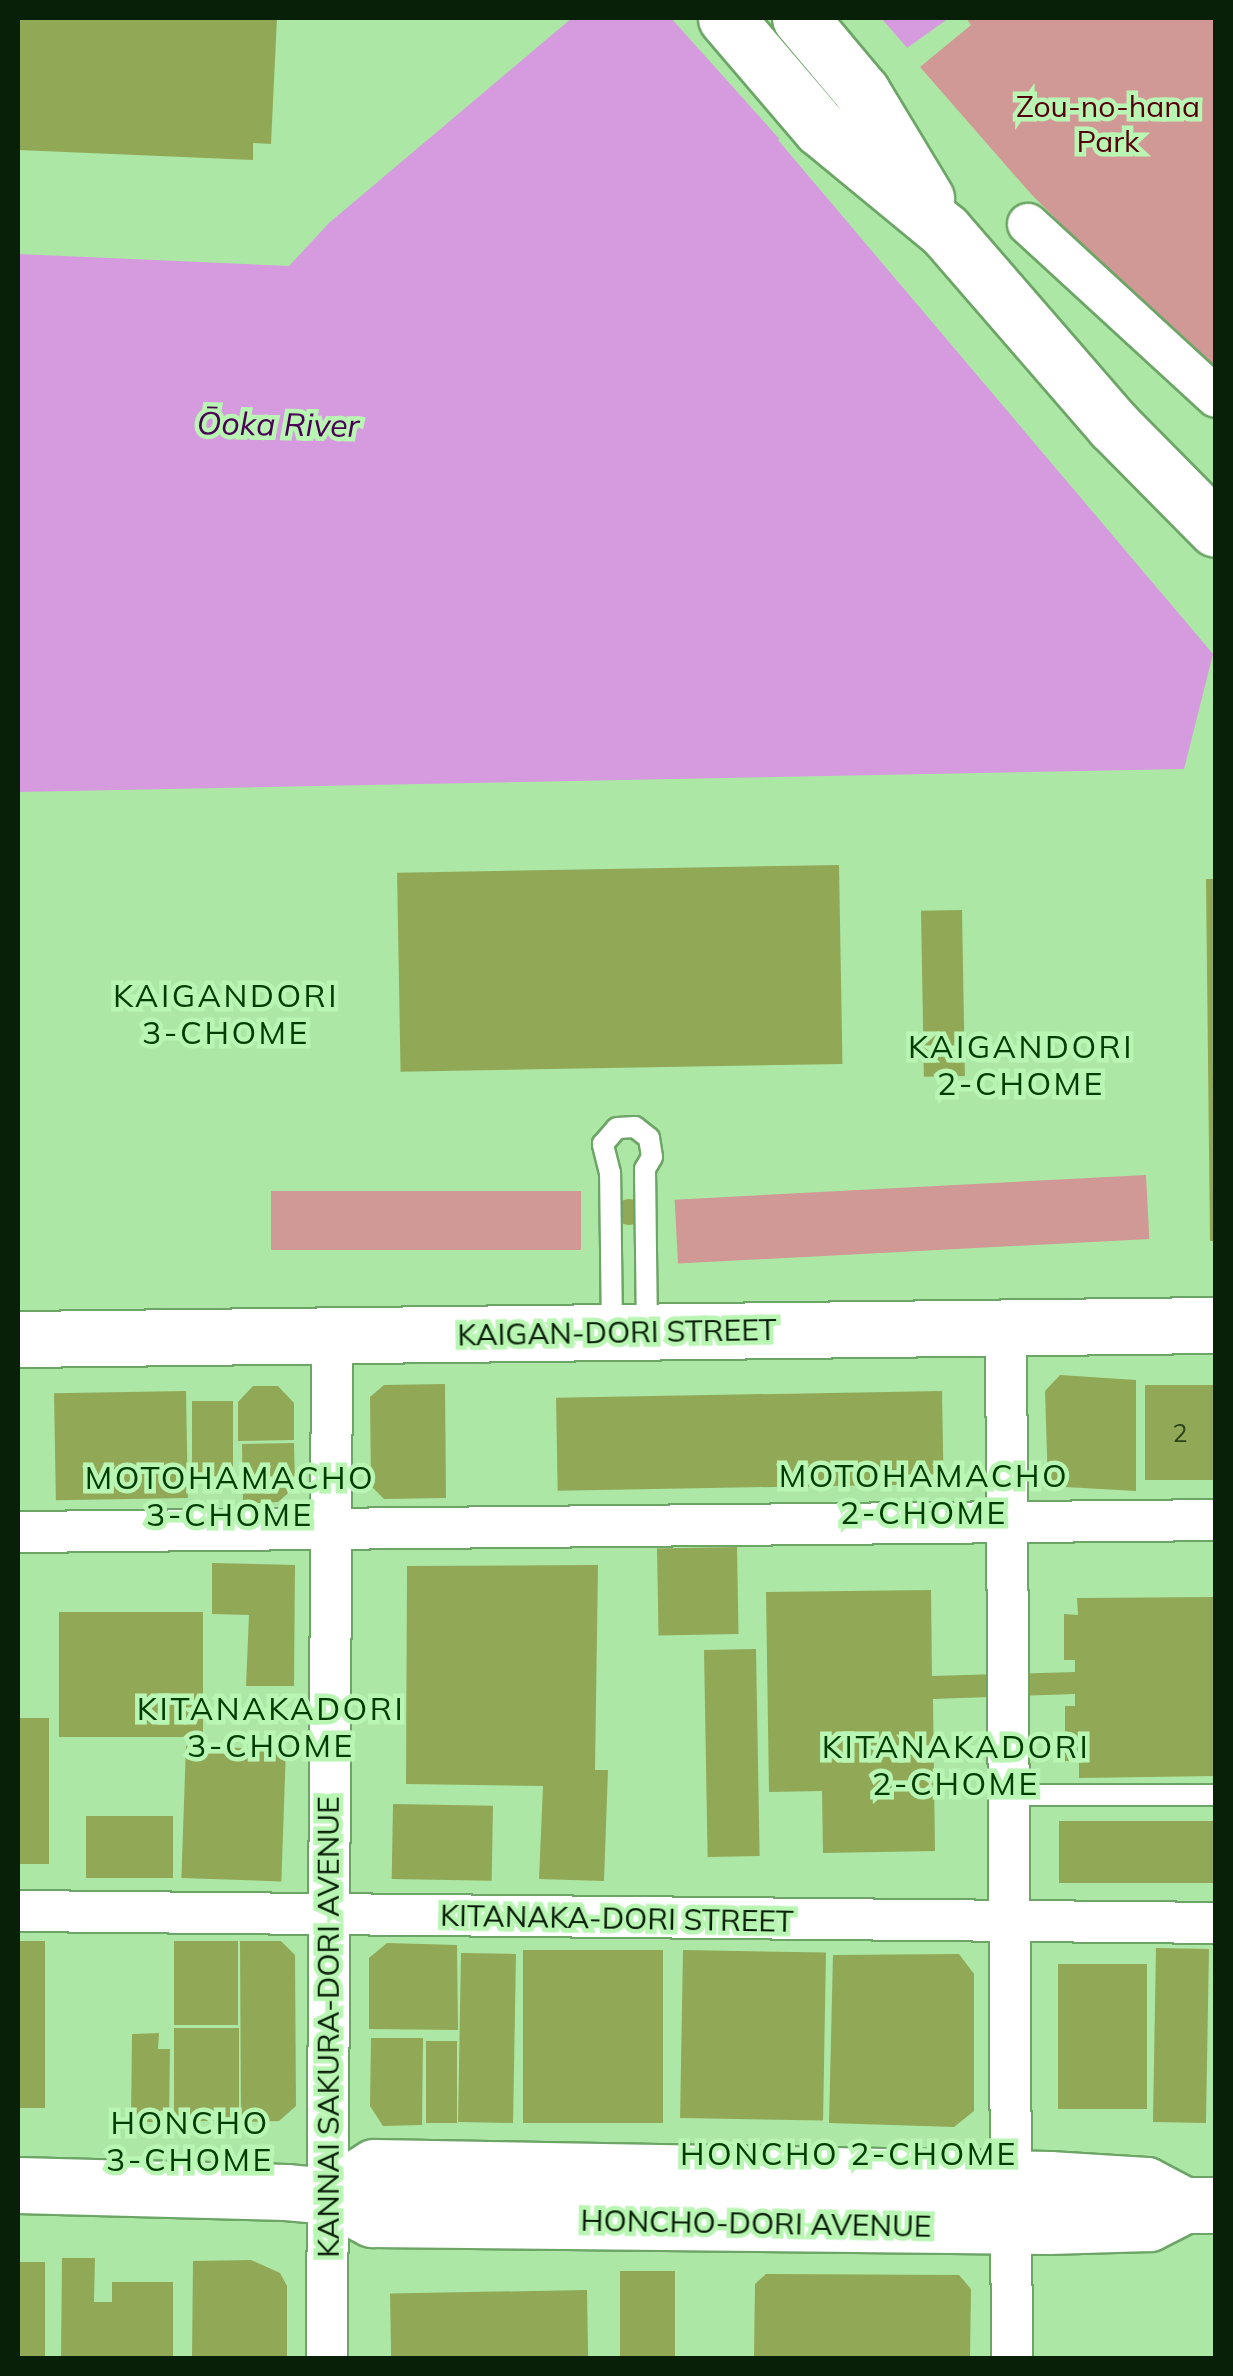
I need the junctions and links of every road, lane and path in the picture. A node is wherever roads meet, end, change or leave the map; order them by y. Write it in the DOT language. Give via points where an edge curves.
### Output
graph roads {
  1 [pos="726,18"];
  2 [pos="800,18"];
  3 [pos="1028,224"];
  4 [pos="946,231"];
  5 [pos="1216,397"];
  6 [pos="1216,529"];
  7 [pos="1216,1325"];
  8 [pos="1006,1327"];
  9 [pos="630,1332"];
  10 [pos="332,1335"];
  11 [pos="18,1338"];
  12 [pos="1216,1520"];
  13 [pos="1007,1522"];
  14 [pos="331,1529"];
  15 [pos="18,1532"];
  16 [pos="1216,1795"];
  17 [pos="1009,1796"];
  18 [pos="18,1911"];
  19 [pos="327,1915"];
  20 [pos="1009,1921"];
  21 [pos="1216,1923"];
  22 [pos="18,2185"];
  23 [pos="328,2196"];
  24 [pos="1012,2203"];
  25 [pos="1200,2205"];
  26 [pos="328,2358"];
  27 [pos="1012,2358"];
  1 -- 4 [label="main road" via="820,128"];
  2 -- 4 [label="main road" via="862,92"];
  3 -- 5 [label="street"];
  4 -- 6 [label="main road" via="1113,426"];
  7 -- 8 [label="main road, KAIGAN-DORI STREET"];
  8 -- 9 [label="main road, KAIGAN-DORI STREET"];
  8 -- 13 [label="street"];
  9 -- 9 [label="lane" via="604,1144 618,1128 636,1128 649,1138 652,1156 645,1169"];
  9 -- 10 [label="main road, KAIGAN-DORI STREET"];
  10 -- 11 [label="main road, KAIGAN-DORI STREET"];
  10 -- 14 [label="street, KANNAI SAKURA-DORI AVENUE"];
  12 -- 13 [label="street"];
  13 -- 14 [label="street"];
  13 -- 17 [label="street"];
  14 -- 15 [label="street"];
  14 -- 19 [label="street, KANNAI SAKURA-DORI AVENUE"];
  16 -- 17 [label="lane"];
  17 -- 20 [label="street"];
  18 -- 19 [label="street, KITANAKA-DORI STREET"];
  19 -- 20 [label="street, KITANAKA-DORI STREET"];
  19 -- 23 [label="street, KANNAI SAKURA-DORI AVENUE"];
  20 -- 21 [label="street, KITANAKA-DORI STREET"];
  20 -- 24 [label="street"];
  22 -- 23 [label="main road"];
  23 -- 24 [label="main road, HONCHO-DORI AVENUE" via="374,2167"];
  23 -- 26 [label="street, KANNAI SAKURA-DORI AVENUE"];
  24 -- 25 [label="main road, HONCHO-DORI AVENUE" via="1146,2185"];
  24 -- 27 [label="street"];
}
